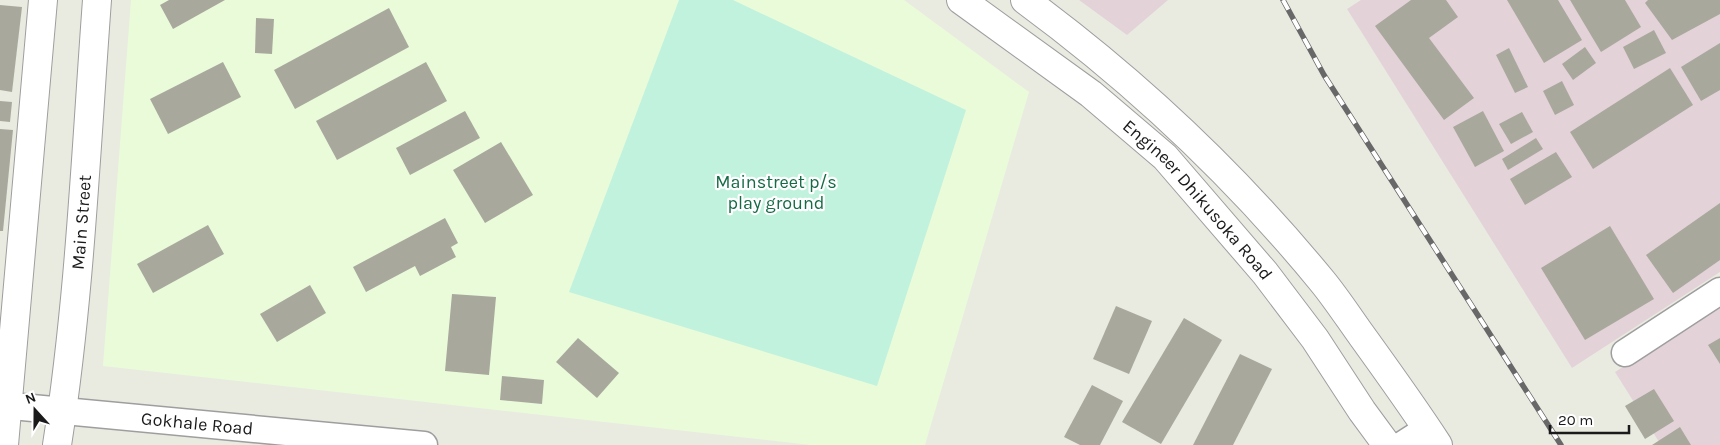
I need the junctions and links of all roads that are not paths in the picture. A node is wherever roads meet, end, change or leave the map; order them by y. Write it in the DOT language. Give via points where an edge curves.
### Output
graph roads {
  1 [pos="43,0"];
  2 [pos="97,0"];
  3 [pos="961,0"];
  4 [pos="1025,0"];
  5 [pos="1720,291"];
  6 [pos="1625,353"];
  7 [pos="4,406"];
  8 [pos="62,412"];
  9 [pos="1433,437"];
  10 [pos="4,445"];
  11 [pos="57,445"];
  12 [pos="424,445"];
  13 [pos="1387,445"];
  14 [pos="1402,445"];
  1 -- 7 [label="street"];
  2 -- 8 [label="street, Main Street" via="78,268"];
  3 -- 13 [label="street, Engineer Dhikusoka Road" via="1091,94 1165,157 1265,273 1315,339"];
  4 -- 9 [label="street, Engineer Dhikusoka Road" via="1139,90 1244,192 1323,281"];
  5 -- 6 [label="street"];
  7 -- 8 [label="street, Gokhale Road"];
  7 -- 10 [label="street"];
  8 -- 11 [label="street, Main Street"];
  8 -- 12 [label="street, Gokhale Road"];
  9 -- 14 [label="street"];
}
